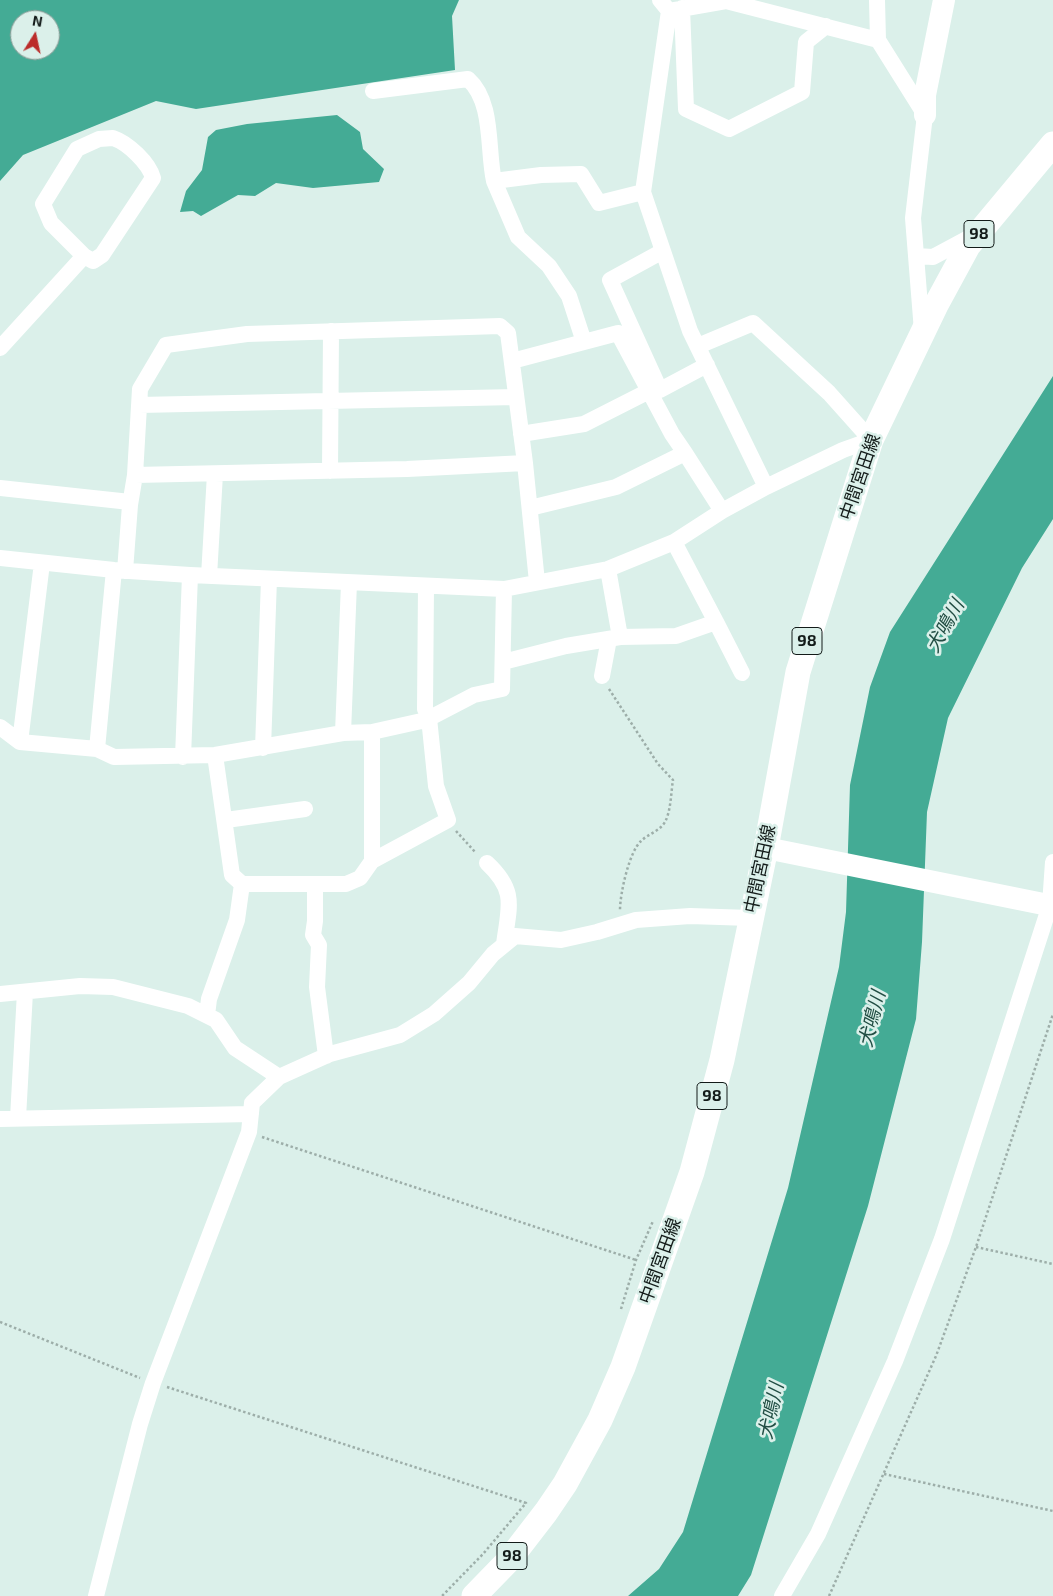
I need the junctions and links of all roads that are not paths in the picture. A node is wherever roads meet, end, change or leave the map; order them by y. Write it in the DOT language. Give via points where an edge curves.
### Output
graph roads {
  1 [pos="877,0"];
  2 [pos="944,0"];
  3 [pos="717,1"];
  4 [pos="671,6"];
  5 [pos="826,26"];
  6 [pos="878,40"];
  7 [pos="373,91"];
  8 [pos="925,115"];
  9 [pos="1053,144"];
  10 [pos="494,181"];
  11 [pos="643,192"];
  12 [pos="980,232"];
  13 [pos="663,251"];
  14 [pos="84,256"];
  15 [pos="916,256"];
  16 [pos="331,331"];
  17 [pos="922,335"];
  18 [pos="584,342"];
  19 [pos="698,346"];
  20 [pos="0,348"];
  21 [pos="512,361"];
  22 [pos="707,366"];
  23 [pos="649,391"];
  24 [pos="516,398"];
  25 [pos="331,402"];
  26 [pos="139,404"];
  27 [pos="521,434"];
  28 [pos="872,440"];
  29 [pos="685,453"];
  30 [pos="525,463"];
  31 [pos="330,471"];
  32 [pos="215,474"];
  33 [pos="135,475"];
  34 [pos="766,487"];
  35 [pos="0,488"];
  36 [pos="130,502"];
  37 [pos="530,508"];
  38 [pos="722,511"];
  39 [pos="674,542"];
  40 [pos="0,558"];
  41 [pos="42,562"];
  42 [pos="608,569"];
  43 [pos="120,570"];
  44 [pos="190,575"];
  45 [pos="209,576"];
  46 [pos="269,579"];
  47 [pos="537,582"];
  48 [pos="349,583"];
  49 [pos="426,586"];
  50 [pos="504,589"];
  51 [pos="716,622"];
  52 [pos="614,638"];
  53 [pos="503,662"];
  54 [pos="742,673"];
  55 [pos="602,676"];
  56 [pos="429,718"];
  57 [pos="0,727"];
  58 [pos="372,732"];
  59 [pos="343,734"];
  60 [pos="20,742"];
  61 [pos="263,748"];
  62 [pos="97,749"];
  63 [pos="215,755"];
  64 [pos="183,757"];
  65 [pos="305,809"];
  66 [pos="226,820"];
  67 [pos="775,851"];
  68 [pos="372,861"];
  69 [pos="1053,862"];
  70 [pos="487,863"];
  71 [pos="242,884"];
  72 [pos="315,884"];
  73 [pos="1046,904"];
  74 [pos="750,918"];
  75 [pos="504,944"];
  76 [pos="24,992"];
  77 [pos="0,994"];
  78 [pos="207,1015"];
  79 [pos="326,1056"];
  80 [pos="278,1077"];
  81 [pos="251,1114"];
  82 [pos="0,1118"];
  83 [pos="18,1118"];
  84 [pos="96,1596"];
  85 [pos="474,1596"];
  86 [pos="782,1596"];
  1 -- 6 [label="street"];
  2 -- 8 [label="street" via="925,95"];
  3 -- 4 [label="street"];
  3 -- 5 [label="street"];
  4 -- 5 [label="street" via="686,109 729,129 802,92 806,42"];
  4 -- 11 [label="street"];
  5 -- 6 [label="street"];
  6 -- 8 [label="street"];
  7 -- 10 [label="street" via="468,79 477,87 485,114"];
  8 -- 15 [label="street" via="914,218"];
  9 -- 12 [label="main road, 中間宮田線 / 98"];
  10 -- 11 [label="street" via="581,174 599,203"];
  10 -- 18 [label="street" via="518,237 549,266 569,296"];
  11 -- 13 [label="street"];
  12 -- 15 [label="street" via="933,257"];
  12 -- 17 [label="main road, 中間宮田線 / 98" via="968,246"];
  13 -- 19 [label="street"];
  13 -- 22 [label="street" via="610,280 660,390"];
  14 -- 14 [label="street" via="50,222 43,204 78,148 99,138 113,138 122,141 151,170 153,178 102,255 93,261"];
  14 -- 20 [label="street"];
  15 -- 17 [label="street"];
  16 -- 21 [label="street" via="500,326 508,333"];
  16 -- 25 [label="street"];
  16 -- 26 [label="street" via="247,334 166,345 140,389"];
  17 -- 28 [label="main road, 中間宮田線 / 98"];
  18 -- 21 [label="street"];
  18 -- 23 [label="street" via="618,333"];
  19 -- 22 [label="street"];
  19 -- 28 [label="street" via="753,323 829,393"];
  21 -- 24 [label="street"];
  22 -- 34 [label="street"];
  23 -- 27 [label="street" via="584,424"];
  23 -- 29 [label="street"];
  24 -- 25 [label="street"];
  24 -- 27 [label="street"];
  25 -- 26 [label="street"];
  25 -- 31 [label="street"];
  26 -- 33 [label="street"];
  27 -- 30 [label="street"];
  28 -- 34 [label="street" via="843,450"];
  28 -- 67 [label="main road, 中間宮田線 / 98" via="798,672"];
  29 -- 37 [label="street" via="616,487"];
  29 -- 38 [label="street"];
  30 -- 31 [label="street"];
  30 -- 37 [label="street"];
  31 -- 32 [label="street"];
  32 -- 33 [label="street"];
  32 -- 45 [label="street"];
  33 -- 36 [label="street"];
  34 -- 38 [label="street"];
  35 -- 36 [label="street"];
  36 -- 43 [label="street"];
  37 -- 47 [label="street"];
  38 -- 39 [label="street"];
  39 -- 42 [label="street"];
  39 -- 51 [label="street"];
  40 -- 41 [label="street"];
  41 -- 43 [label="street"];
  41 -- 60 [label="street"];
  42 -- 47 [label="street"];
  42 -- 52 [label="street"];
  43 -- 44 [label="street"];
  43 -- 62 [label="street"];
  44 -- 45 [label="street"];
  44 -- 64 [label="street"];
  45 -- 46 [label="street"];
  46 -- 48 [label="street"];
  46 -- 61 [label="street"];
  47 -- 50 [label="street"];
  48 -- 49 [label="street"];
  48 -- 59 [label="street"];
  49 -- 50 [label="street"];
  49 -- 56 [label="street" via="425,709"];
  50 -- 53 [label="street"];
  51 -- 52 [label="street" via="676,636"];
  51 -- 54 [label="street"];
  52 -- 53 [label="street"];
  52 -- 55 [label="street"];
  53 -- 56 [label="street" via="502,689 474,695"];
  56 -- 58 [label="street"];
  56 -- 68 [label="street" via="436,786 448,820"];
  57 -- 60 [label="street"];
  58 -- 59 [label="street"];
  58 -- 68 [label="street"];
  59 -- 61 [label="street"];
  60 -- 62 [label="street"];
  61 -- 63 [label="street"];
  62 -- 64 [label="street" via="114,757"];
  63 -- 64 [label="street"];
  63 -- 66 [label="street"];
  65 -- 66 [label="street"];
  66 -- 71 [label="street" via="232,875"];
  67 -- 73 [label="street"];
  67 -- 74 [label="main road, 中間宮田線 / 98"];
  68 -- 72 [label="street" via="360,878 346,884"];
  69 -- 73 [label="street"];
  70 -- 75 [label="street" via="499,874 509,892"];
  71 -- 72 [label="street"];
  71 -- 78 [label="street" via="237,920 209,999"];
  72 -- 79 [label="street" via="312,935 318,945 317,987"];
  73 -- 86 [label="street" via="942,1238 895,1362 818,1534"];
  74 -- 75 [label="street" via="636,920 560,940 515,936"];
  74 -- 85 [label="main road, 中間宮田線 / 98" via="722,1060 692,1172 623,1367 600,1420 565,1484 509,1560"];
  75 -- 79 [label="street" via="469,983 434,1014 400,1035"];
  76 -- 77 [label="street"];
  76 -- 78 [label="street" via="80,986 113,987 188,1006"];
  76 -- 83 [label="street"];
  78 -- 80 [label="street" via="216,1020 235,1048"];
  79 -- 80 [label="street"];
  80 -- 81 [label="street" via="252,1103"];
  81 -- 83 [label="street"];
  81 -- 84 [label="street" via="249,1132 153,1383"];
  82 -- 83 [label="street"];
}
